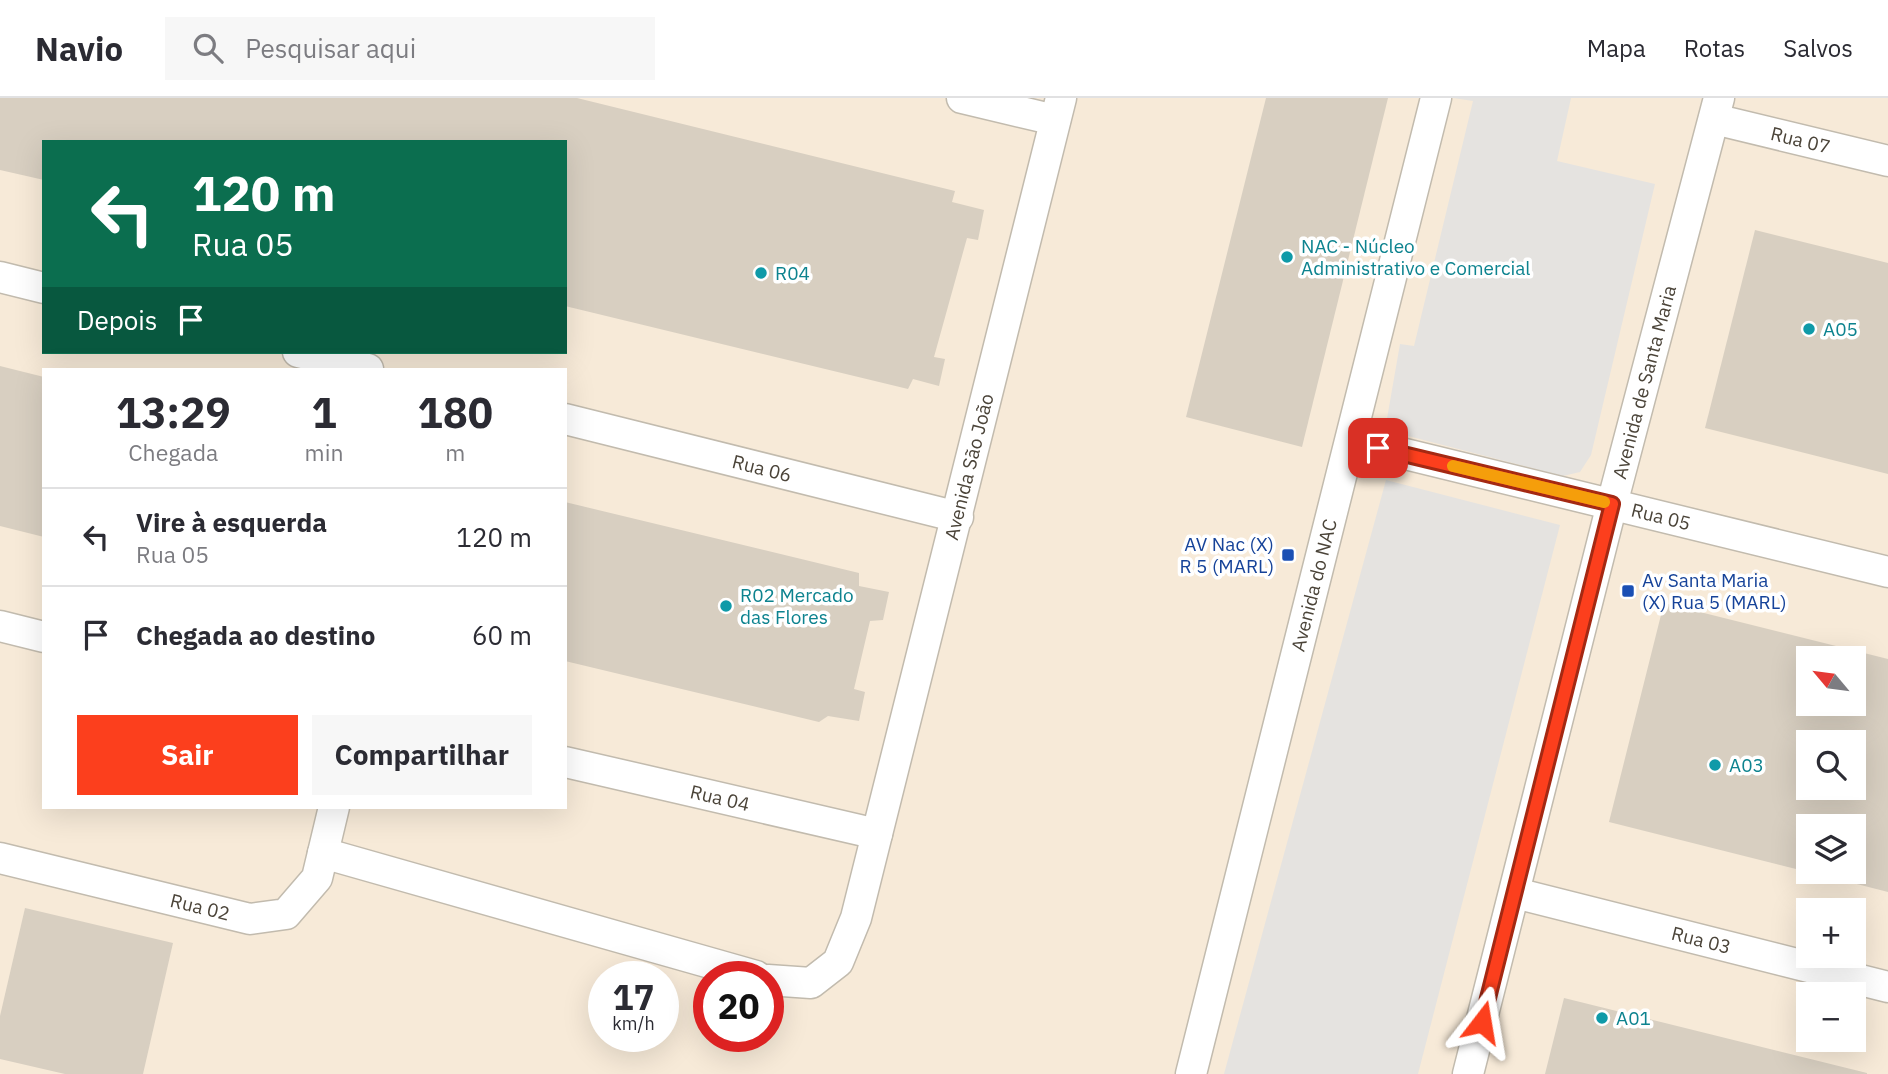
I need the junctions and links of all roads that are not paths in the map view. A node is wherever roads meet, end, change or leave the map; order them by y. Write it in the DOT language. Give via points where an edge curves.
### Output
graph roads {
  1 [pos="962,98"];
  2 [pos="1436,98"];
  3 [pos="1716,108"];
  4 [pos="1058,109"];
  5 [pos="1888,161"];
  6 [pos="0,277"];
  7 [pos="42,288"];
  8 [pos="306,354"];
  9 [pos="364,368"];
  10 [pos="567,419"];
  11 [pos="1352,442"];
  12 [pos="1612,504"];
  13 [pos="958,517"];
  14 [pos="1888,572"];
  15 [pos="0,626"];
  16 [pos="42,636"];
  17 [pos="567,762"];
  18 [pos="334,809"];
  19 [pos="877,834"];
  20 [pos="323,853"];
  21 [pos="0,858"];
  22 [pos="1515,893"];
  23 [pos="703,961"];
  24 [pos="784,981"];
  25 [pos="1888,987"];
  26 [pos="1191,1074"];
  27 [pos="1468,1074"];
  1 -- 4 [label="lane"];
  2 -- 11 [label="lane, Avenida do NAC"];
  3 -- 5 [label="lane, Rua 07"];
  3 -- 12 [label="lane, Avenida de Santa Maria"];
  4 -- 13 [label="lane, Avenida São João"];
  6 -- 7 [label="lane"];
  8 -- 9 [label="lane"];
  10 -- 13 [label="lane, Rua 06"];
  11 -- 12 [label="lane, Rua 05"];
  11 -- 26 [label="lane, Avenida do NAC"];
  12 -- 14 [label="lane, Rua 05"];
  12 -- 22 [label="lane, Avenida de Santa Maria"];
  13 -- 19 [label="lane, Avenida São João"];
  15 -- 16 [label="lane"];
  17 -- 19 [label="lane, Rua 04"];
  18 -- 20 [label="lane, Rua 02"];
  19 -- 24 [label="lane, Avenida São João" via="856,918 838,962 811,983"];
  20 -- 21 [label="lane, Rua 02" via="317,878 286,914 250,919"];
  20 -- 23 [label="lane"];
  22 -- 25 [label="lane, Rua 03"];
  22 -- 27 [label="lane, Avenida de Santa Maria"];
}
